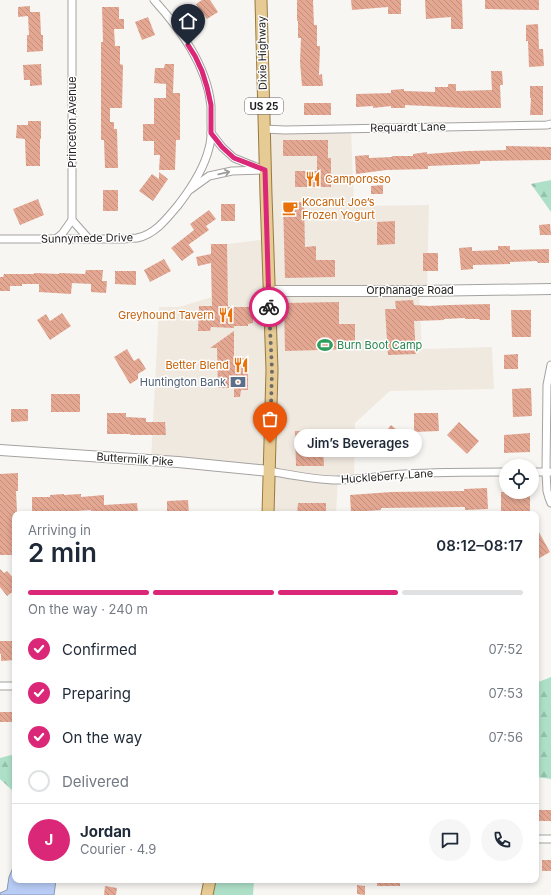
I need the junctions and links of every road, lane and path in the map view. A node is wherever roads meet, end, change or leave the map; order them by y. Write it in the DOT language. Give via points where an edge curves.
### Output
graph roads {
  1 [pos="72,0"];
  2 [pos="154,0"];
  3 [pos="261,0"];
  4 [pos="551,124"];
  5 [pos="264,129"];
  6 [pos="211,133"];
  7 [pos="265,170"];
  8 [pos="190,190"];
  9 [pos="72,220"];
  10 [pos="57,238"];
  11 [pos="88,238"];
  12 [pos="0,239"];
  13 [pos="551,289"];
  14 [pos="268,291"];
  15 [pos="551,365"];
  16 [pos="0,450"];
  17 [pos="269,471"];
  18 [pos="499,472"];
  19 [pos="548,472"];
  20 [pos="551,503"];
  21 [pos="268,511"];
  22 [pos="0,686"];
  23 [pos="12,686"];
  24 [pos="551,839"];
  25 [pos="539,840"];
  26 [pos="209,883"];
  27 [pos="207,895"];
  1 -- 9 [label="street, Princeton Avenue"];
  2 -- 6 [label="street, Sunnymede Drive" via="181,34 202,71 211,105"];
  3 -- 5 [label="main road, Dixie Highway / US 25"];
  4 -- 5 [label="street, Requardt Lane"];
  5 -- 7 [label="main road, Dixie Highway / US 25"];
  6 -- 7 [label="street" via="234,158"];
  6 -- 8 [label="street, Sunnymede Drive" via="206,158"];
  8 -- 7 [label="street, one-way" via="209,176 232,171"];
  7 -- 14 [label="main road, Dixie Highway / US 25"];
  8 -- 11 [label="street, Sunnymede Drive" via="168,217 146,235 125,239"];
  9 -- 10 [label="street"];
  9 -- 11 [label="street"];
  10 -- 11 [label="street, Sunnymede Drive"];
  10 -- 12 [label="street, Sunnymede Drive"];
  13 -- 14 [label="main road, Orphanage Road"];
  14 -- 17 [label="main road, Dixie Highway / US 25" via="272,370"];
  15 -- 19 [label="street" via="547,385"];
  16 -- 17 [label="main road, Buttermilk Pike" via="197,463"];
  17 -- 18 [label="street, Huckleberry Lane" via="338,480 418,473"];
  17 -- 21 [label="main road, Dixie Highway / US 25"];
  19 -- 20 [label="street" via="547,491"];
  22 -- 23 [label="street"];
  24 -- 25 [label="street"];
  26 -- 27 [label="main road"];
}
